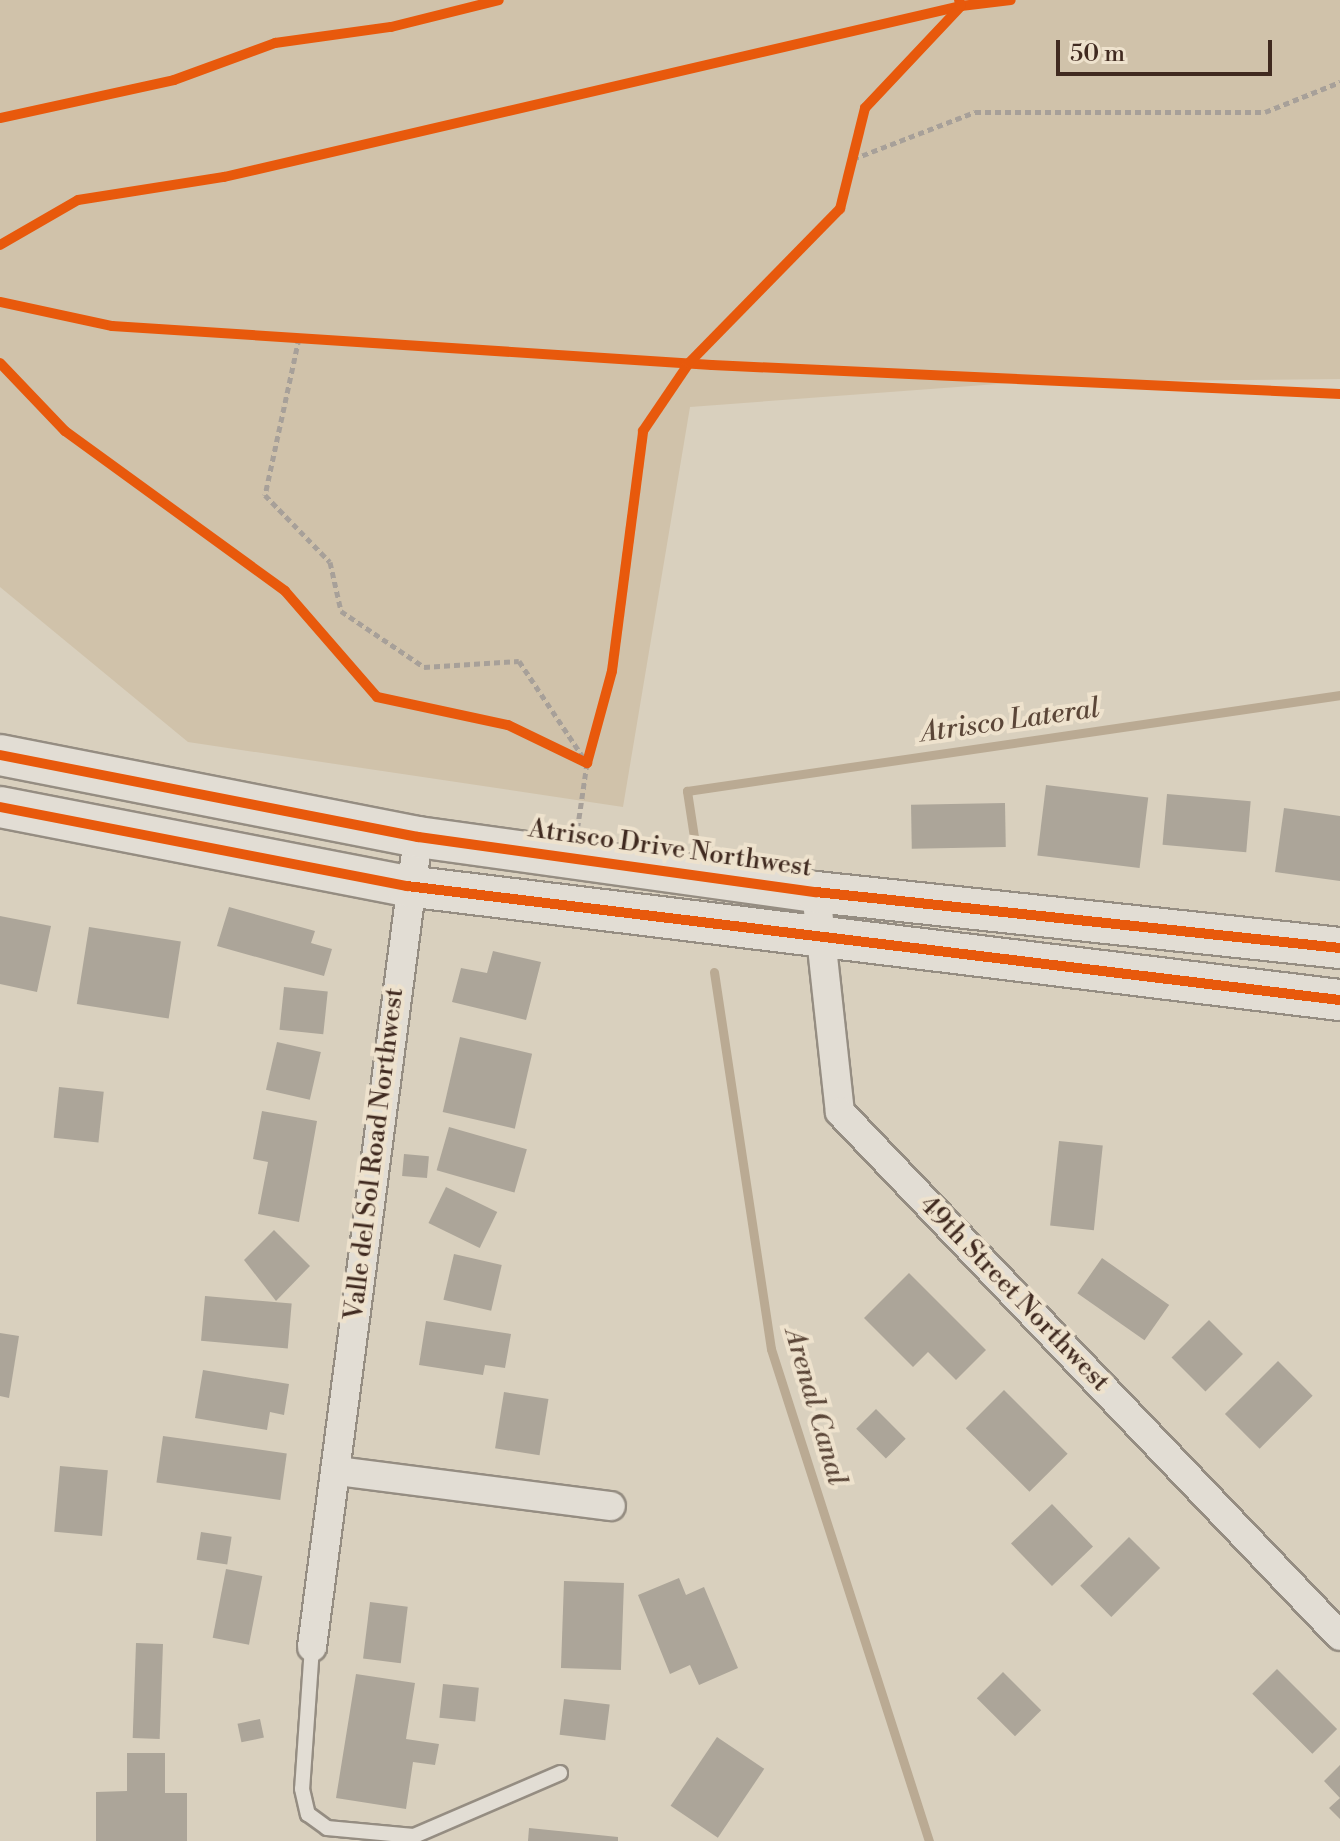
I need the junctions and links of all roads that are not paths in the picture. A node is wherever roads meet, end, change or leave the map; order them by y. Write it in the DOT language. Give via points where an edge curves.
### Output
graph roads {
  1 [pos="0,755"];
  2 [pos="0,807"];
  3 [pos="418,837"];
  4 [pos="407,886"];
  5 [pos="816,892"];
  6 [pos="818,940"];
  7 [pos="1340,948"];
  8 [pos="1340,1000"];
  9 [pos="337,1471"];
  10 [pos="611,1506"];
  11 [pos="1340,1636"];
  12 [pos="312,1647"];
  13 [pos="560,1773"];
  1 -- 3 [label="main road, Atrisco Drive Northwest"];
  2 -- 4 [label="main road"];
  3 -- 4 [label="street, Valle del Sol Road Northwest"];
  3 -- 5 [label="main road, Atrisco Drive Northwest"];
  4 -- 6 [label="main road"];
  4 -- 9 [label="street, Valle del Sol Road Northwest"];
  5 -- 6 [label="street, 49th Street Northwest"];
  5 -- 7 [label="main road, Atrisco Drive Northwest"];
  6 -- 8 [label="main road"];
  6 -- 11 [label="street, 49th Street Northwest" via="840,1112"];
  9 -- 10 [label="street"];
  9 -- 12 [label="street, Valle del Sol Road Northwest"];
  12 -- 13 [label="lane" via="302,1789 308,1814 327,1828 414,1836"];
}
